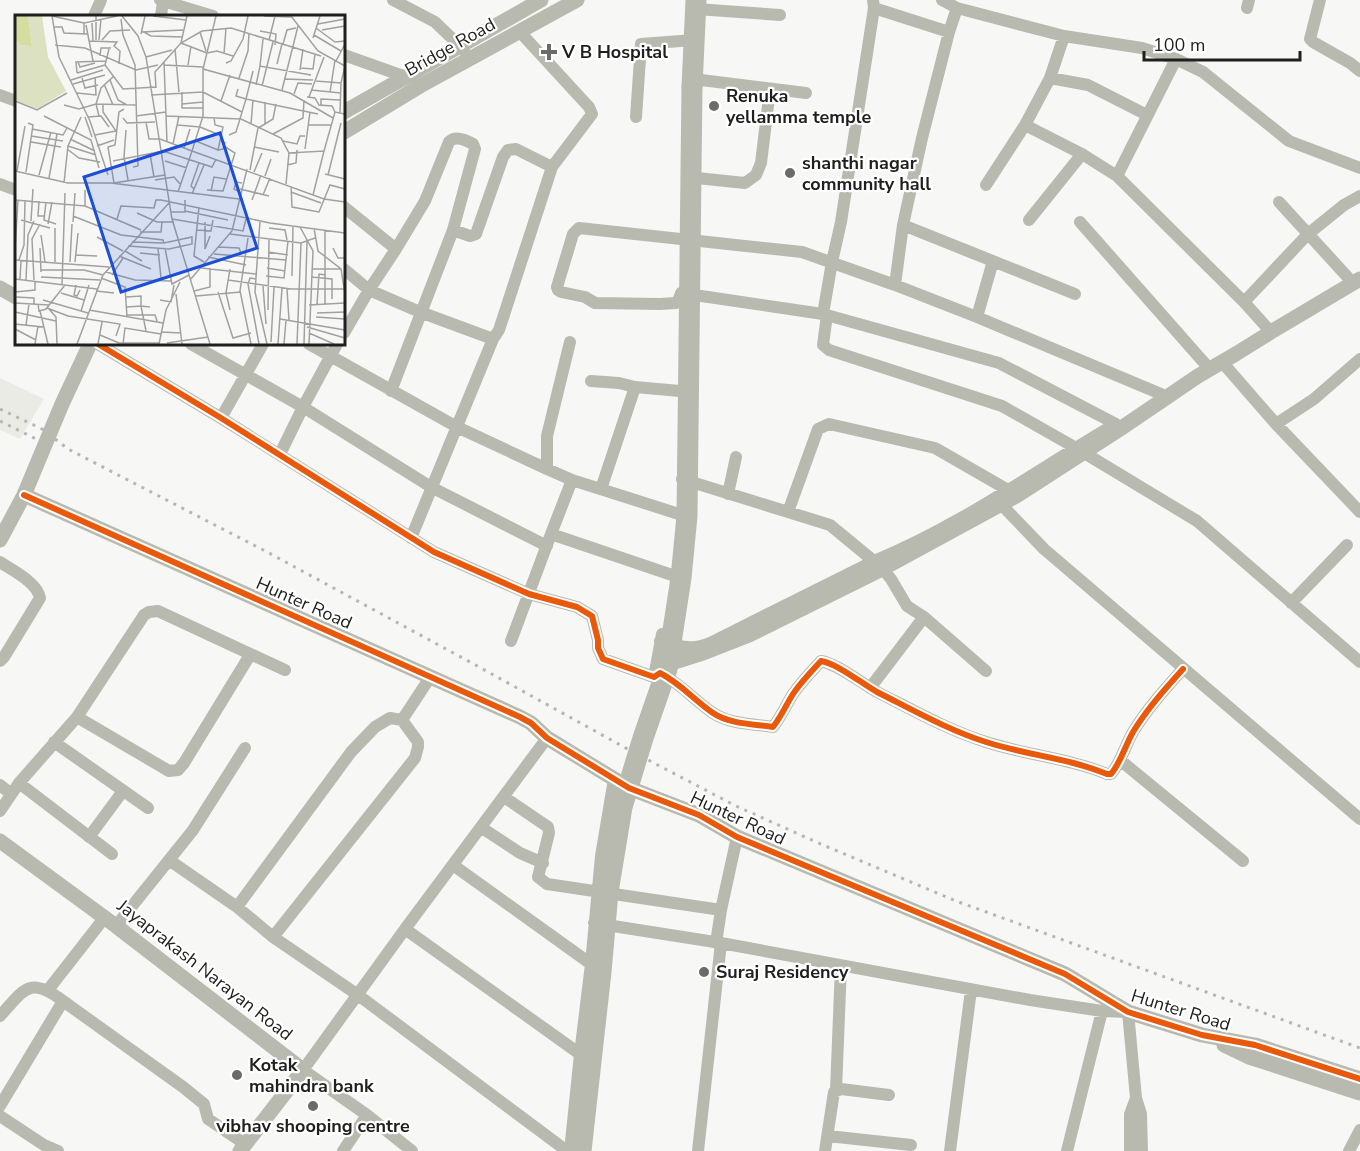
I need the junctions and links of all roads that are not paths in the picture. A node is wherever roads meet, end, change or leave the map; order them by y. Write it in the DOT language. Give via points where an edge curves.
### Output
graph roads {
  1 [pos="101,0"];
  2 [pos="393,0"];
  3 [pos="541,0"];
  4 [pos="577,0"];
  5 [pos="942,0"];
  6 [pos="1320,0"];
  7 [pos="162,1"];
  8 [pos="874,4"];
  9 [pos="696,5"];
  10 [pos="957,8"];
  11 [pos="94,15"];
  12 [pos="210,15"];
  13 [pos="780,15"];
  14 [pos="519,31"];
  15 [pos="949,32"];
  16 [pos="1065,36"];
  17 [pos="465,53"];
  18 [pos="345,55"];
  19 [pos="1176,59"];
  20 [pos="693,67"];
  21 [pos="1360,71"];
  22 [pos="406,76"];
  23 [pos="1050,78"];
  24 [pos="771,89"];
  25 [pos="806,93"];
  26 [pos="0,95"];
  27 [pos="15,101"];
  28 [pos="1147,115"];
  29 [pos="636,117"];
  30 [pos="347,121"];
  31 [pos="1025,125"];
  32 [pos="1082,154"];
  33 [pos="552,167"];
  34 [pos="1360,168"];
  35 [pos="682,176"];
  36 [pos="1117,176"];
  37 [pos="0,184"];
  38 [pos="986,185"];
  39 [pos="15,190"];
  40 [pos="1360,196"];
  41 [pos="1279,202"];
  42 [pos="345,208"];
  43 [pos="1029,220"];
  44 [pos="1080,222"];
  45 [pos="903,225"];
  46 [pos="453,230"];
  47 [pos="1308,234"];
  48 [pos="680,239"];
  49 [pos="396,249"];
  50 [pos="993,261"];
  51 [pos="832,262"];
  52 [pos="345,270"];
  53 [pos="1356,281"];
  54 [pos="895,285"];
  55 [pos="0,288"];
  56 [pos="369,290"];
  57 [pos="681,292"];
  58 [pos="1075,294"];
  59 [pos="15,296"];
  60 [pos="1244,302"];
  61 [pos="420,312"];
  62 [pos="825,314"];
  63 [pos="977,317"];
  64 [pos="345,331"];
  65 [pos="1271,332"];
  66 [pos="493,339"];
  67 [pos="570,342"];
  68 [pos="90,345"];
  69 [pos="100,345"];
  70 [pos="192,345"];
  71 [pos="262,345"];
  72 [pos="311,345"];
  73 [pos="336,345"];
  74 [pos="1249,346"];
  75 [pos="330,357"];
  76 [pos="1360,358"];
  77 [pos="1228,359"];
  78 [pos="1207,366"];
  79 [pos="246,375"];
  80 [pos="591,381"];
  81 [pos="635,387"];
  82 [pos="391,391"];
  83 [pos="680,391"];
  84 [pos="1161,394"];
  85 [pos="303,407"];
  86 [pos="221,418"];
  87 [pos="1116,423"];
  88 [pos="1276,424"];
  89 [pos="457,428"];
  90 [pos="1076,448"];
  91 [pos="280,454"];
  92 [pos="736,456"];
  93 [pos="547,469"];
  94 [pos="678,478"];
  95 [pos="572,480"];
  96 [pos="431,487"];
  97 [pos="601,489"];
  98 [pos="1008,490"];
  99 [pos="728,494"];
  100 [pos="24,495"];
  101 [pos="996,498"];
  102 [pos="788,512"];
  103 [pos="1360,512"];
  104 [pos="682,514"];
  105 [pos="411,538"];
  106 [pos="0,540"];
  107 [pos="549,540"];
  108 [pos="1347,545"];
  109 [pos="874,561"];
  110 [pos="0,562"];
  111 [pos="675,576"];
  112 [pos="529,594"];
  113 [pos="1291,603"];
  114 [pos="924,617"];
  115 [pos="511,641"];
  116 [pos="660,641"];
  117 [pos="250,655"];
  118 [pos="0,661"];
  119 [pos="1360,662"];
  120 [pos="1183,669"];
  121 [pos="285,670"];
  122 [pos="661,670"];
  123 [pos="986,671"];
  124 [pos="431,676"];
  125 [pos="870,688"];
  126 [pos="77,717"];
  127 [pos="402,720"];
  128 [pos="547,738"];
  129 [pos="54,742"];
  130 [pos="245,748"];
  131 [pos="1120,760"];
  132 [pos="614,779"];
  133 [pos="20,783"];
  134 [pos="0,785"];
  135 [pos="123,791"];
  136 [pos="12,794"];
  137 [pos="504,797"];
  138 [pos="148,808"];
  139 [pos="0,811"];
  140 [pos="1360,819"];
  141 [pos="482,828"];
  142 [pos="89,837"];
  143 [pos="737,837"];
  144 [pos="0,841"];
  145 [pos="112,854"];
  146 [pos="169,860"];
  147 [pos="1243,861"];
  148 [pos="543,863"];
  149 [pos="453,865"];
  150 [pos="597,891"];
  151 [pos="237,907"];
  152 [pos="721,910"];
  153 [pos="111,922"];
  154 [pos="594,923"];
  155 [pos="405,929"];
  156 [pos="273,937"];
  157 [pos="719,943"];
  158 [pos="591,964"];
  159 [pos="841,966"];
  160 [pos="48,990"];
  161 [pos="971,990"];
  162 [pos="358,995"];
  163 [pos="63,1001"];
  164 [pos="1102,1011"];
  165 [pos="1133,1014"];
  166 [pos="0,1016"];
  167 [pos="1202,1035"];
  168 [pos="579,1054"];
  169 [pos="303,1070"];
  170 [pos="1360,1079"];
  171 [pos="836,1090"];
  172 [pos="1360,1093"];
  173 [pos="889,1095"];
  174 [pos="1136,1098"];
  175 [pos="0,1106"];
  176 [pos="367,1115"];
  177 [pos="0,1116"];
  178 [pos="1360,1130"];
  179 [pos="828,1136"];
  180 [pos="911,1145"];
  181 [pos="242,1148"];
  182 [pos="58,1151"];
  183 [pos="342,1151"];
  184 [pos="412,1151"];
  185 [pos="568,1151"];
  186 [pos="581,1151"];
  187 [pos="698,1151"];
  188 [pos="825,1151"];
  189 [pos="950,1151"];
  190 [pos="1067,1151"];
  191 [pos="1130,1151"];
  192 [pos="1142,1151"];
  193 [pos="1349,1151"];
  1 -- 11 [label="street"];
  2 -- 17 [label="street" via="435,22"];
  3 -- 17 [label="street, Bridge Road"];
  4 -- 14 [label="street, Bridge Road"];
  5 -- 10 [label="street"];
  6 -- 21 [label="street" via="1310,39"];
  7 -- 12 [label="street"];
  8 -- 15 [label="street"];
  8 -- 51 [label="street"];
  9 -- 13 [label="street"];
  9 -- 20 [label="highway"];
  10 -- 15 [label="street"];
  10 -- 16 [label="street"];
  14 -- 17 [label="street, Bridge Road"];
  14 -- 33 [label="street" via="592,114"];
  15 -- 45 [label="street"];
  16 -- 19 [label="street" via="1142,48"];
  16 -- 23 [label="street"];
  17 -- 22 [label="street, Bridge Road"];
  17 -- 30 [label="street, Bridge Road" via="420,86"];
  18 -- 22 [label="street"];
  19 -- 28 [label="street"];
  19 -- 34 [label="street" via="1203,72 1289,141"];
  20 -- 24 [label="street"];
  20 -- 29 [label="street" via="641,44"];
  20 -- 35 [label="street" via="687,74 685,88"];
  20 -- 122 [label="highway, bridge" via="687,516 681,578"];
  22 -- 30 [label="street, Bridge Road"];
  23 -- 28 [label="street" via="1088,85"];
  23 -- 31 [label="street"];
  24 -- 25 [label="street"];
  24 -- 35 [label="street" via="756,175 746,183"];
  26 -- 27 [label="street"];
  28 -- 36 [label="street"];
  31 -- 32 [label="street"];
  31 -- 38 [label="street"];
  32 -- 36 [label="street"];
  32 -- 43 [label="street"];
  33 -- 46 [label="street" via="516,149 508,150 476,234"];
  33 -- 66 [label="street"];
  35 -- 48 [label="street"];
  36 -- 60 [label="street"];
  37 -- 39 [label="street"];
  40 -- 47 [label="street"];
  41 -- 47 [label="street"];
  42 -- 49 [label="street"];
  44 -- 78 [label="street"];
  45 -- 50 [label="street"];
  45 -- 54 [label="street"];
  46 -- 49 [label="street" via="475,150 473,144 456,138 450,142 425,201"];
  46 -- 61 [label="street"];
  47 -- 53 [label="street"];
  47 -- 60 [label="street"];
  48 -- 51 [label="street" via="802,252"];
  48 -- 57 [label="street"];
  48 -- 57 [label="street" via="579,228 573,234 557,287 561,292 596,303 676,303"];
  49 -- 56 [label="street"];
  50 -- 58 [label="street"];
  50 -- 63 [label="street"];
  51 -- 54 [label="street"];
  51 -- 62 [label="street"];
  52 -- 56 [label="street"];
  53 -- 65 [label="street"];
  54 -- 63 [label="street"];
  55 -- 59 [label="street"];
  56 -- 61 [label="street"];
  56 -- 64 [label="street"];
  57 -- 62 [label="street"];
  57 -- 83 [label="street"];
  60 -- 65 [label="street"];
  61 -- 66 [label="street"];
  61 -- 82 [label="street"];
  62 -- 87 [label="street" via="999,363"];
  62 -- 90 [label="street" via="822,345 829,350 1002,405"];
  63 -- 84 [label="street"];
  65 -- 74 [label="street"];
  66 -- 89 [label="street"];
  67 -- 93 [label="street" via="547,436"];
  68 -- 100 [label="street"];
  69 -- 86 [label="street"];
  70 -- 79 [label="street"];
  71 -- 79 [label="street"];
  72 -- 75 [label="street"];
  73 -- 75 [label="street"];
  74 -- 77 [label="street"];
  74 -- 78 [label="street" via="1235,347"];
  75 -- 82 [label="street"];
  75 -- 85 [label="street"];
  76 -- 88 [label="street" via="1314,399"];
  77 -- 88 [label="street"];
  77 -- 122 [label="street, bridge" via="1018,495 884,568 749,634"];
  78 -- 84 [label="street"];
  79 -- 85 [label="street"];
  79 -- 86 [label="street"];
  80 -- 81 [label="street"];
  81 -- 83 [label="street"];
  81 -- 97 [label="street"];
  82 -- 89 [label="street"];
  83 -- 94 [label="street"];
  84 -- 87 [label="street"];
  85 -- 91 [label="street"];
  85 -- 96 [label="street"];
  86 -- 91 [label="street"];
  87 -- 90 [label="street"];
  88 -- 103 [label="street"];
  89 -- 93 [label="street"];
  89 -- 96 [label="street"];
  90 -- 98 [label="street"];
  90 -- 113 [label="street" via="1197,521"];
  91 -- 105 [label="street"];
  92 -- 99 [label="street"];
  93 -- 95 [label="street"];
  94 -- 99 [label="street"];
  94 -- 104 [label="street"];
  95 -- 97 [label="street"];
  95 -- 107 [label="street"];
  96 -- 105 [label="street"];
  96 -- 107 [label="street"];
  97 -- 104 [label="street"];
  98 -- 101 [label="street"];
  98 -- 102 [label="street" via="935,448 828,423 818,429"];
  99 -- 102 [label="street"];
  100 -- 106 [label="street"];
  100 -- 124 [label="street, Hunter Road"];
  101 -- 109 [label="street"];
  101 -- 120 [label="street" via="1044,549"];
  102 -- 109 [label="street" via="830,525"];
  104 -- 111 [label="street"];
  105 -- 112 [label="street"];
  107 -- 111 [label="street"];
  107 -- 112 [label="street"];
  108 -- 113 [label="street"];
  109 -- 114 [label="street" via="891,579 907,606"];
  109 -- 116 [label="street" via="701,646 689,648"];
  110 -- 118 [label="street" via="39,591 39,598"];
  111 -- 116 [label="street"];
  112 -- 115 [label="street"];
  112 -- 122 [label="street" via="592,616 603,659"];
  113 -- 119 [label="street"];
  114 -- 123 [label="street"];
  114 -- 125 [label="street"];
  116 -- 122 [label="street"];
  117 -- 121 [label="street"];
  117 -- 126 [label="street" via="158,611 149,612"];
  117 -- 126 [label="street" via="178,770 169,771"];
  120 -- 131 [label="street" via="1146,712"];
  120 -- 140 [label="street"];
  122 -- 125 [label="street" via="714,714 772,727 821,661"];
  122 -- 186 [label="highway, bridge" via="622,807 608,892"];
  124 -- 127 [label="street"];
  124 -- 128 [label="street, Hunter Road" via="531,723"];
  125 -- 131 [label="street" via="987,742 1107,774"];
  126 -- 129 [label="street"];
  127 -- 151 [label="street" via="390,718 375,727 351,752"];
  127 -- 156 [label="street" via="418,742 415,758"];
  128 -- 132 [label="street, Hunter Road"];
  128 -- 137 [label="street"];
  129 -- 133 [label="street"];
  129 -- 135 [label="street"];
  130 -- 146 [label="street" via="193,830"];
  131 -- 147 [label="street"];
  132 -- 143 [label="street, Hunter Road" via="699,815"];
  132 -- 150 [label="street"];
  133 -- 136 [label="street"];
  133 -- 142 [label="street"];
  134 -- 136 [label="street"];
  135 -- 138 [label="street"];
  135 -- 142 [label="street"];
  136 -- 139 [label="street"];
  137 -- 141 [label="street"];
  137 -- 148 [label="street" via="548,827"];
  141 -- 148 [label="street"];
  141 -- 149 [label="street"];
  142 -- 145 [label="street"];
  143 -- 152 [label="street"];
  143 -- 165 [label="street, Hunter Road" via="1065,974"];
  144 -- 153 [label="street, Jayaprakash Narayan Road"];
  146 -- 151 [label="street"];
  146 -- 153 [label="street"];
  148 -- 150 [label="street" via="538,877 547,884"];
  149 -- 155 [label="street"];
  149 -- 158 [label="street"];
  150 -- 152 [label="street"];
  150 -- 154 [label="street"];
  151 -- 156 [label="street"];
  152 -- 157 [label="street"];
  153 -- 160 [label="street"];
  153 -- 169 [label="street, Jayaprakash Narayan Road"];
  154 -- 157 [label="street"];
  154 -- 158 [label="street"];
  155 -- 162 [label="street"];
  155 -- 168 [label="street"];
  156 -- 162 [label="street"];
  157 -- 159 [label="street"];
  157 -- 187 [label="street"];
  158 -- 168 [label="street"];
  159 -- 161 [label="street"];
  159 -- 171 [label="street"];
  160 -- 163 [label="street"];
  160 -- 166 [label="street" via="33,987 23,991"];
  161 -- 164 [label="street"];
  161 -- 189 [label="street"];
  162 -- 169 [label="street"];
  162 -- 185 [label="street"];
  163 -- 175 [label="street"];
  163 -- 181 [label="street" via="190,1092 204,1104 208,1119"];
  164 -- 165 [label="street"];
  164 -- 190 [label="street"];
  165 -- 167 [label="street, Hunter Road"];
  165 -- 174 [label="street"];
  167 -- 170 [label="street, Hunter Road" via="1256,1045"];
  167 -- 172 [label="street, Hunter Road" via="1249,1057"];
  168 -- 185 [label="street"];
  169 -- 176 [label="street"];
  169 -- 181 [label="street"];
  171 -- 173 [label="street"];
  171 -- 179 [label="street"];
  174 -- 191 [label="street" via="1130,1114"];
  174 -- 192 [label="street" via="1141,1114"];
  176 -- 183 [label="street"];
  176 -- 184 [label="street"];
  177 -- 182 [label="street"];
  178 -- 193 [label="street"];
  179 -- 180 [label="street"];
  179 -- 188 [label="street"];
}
